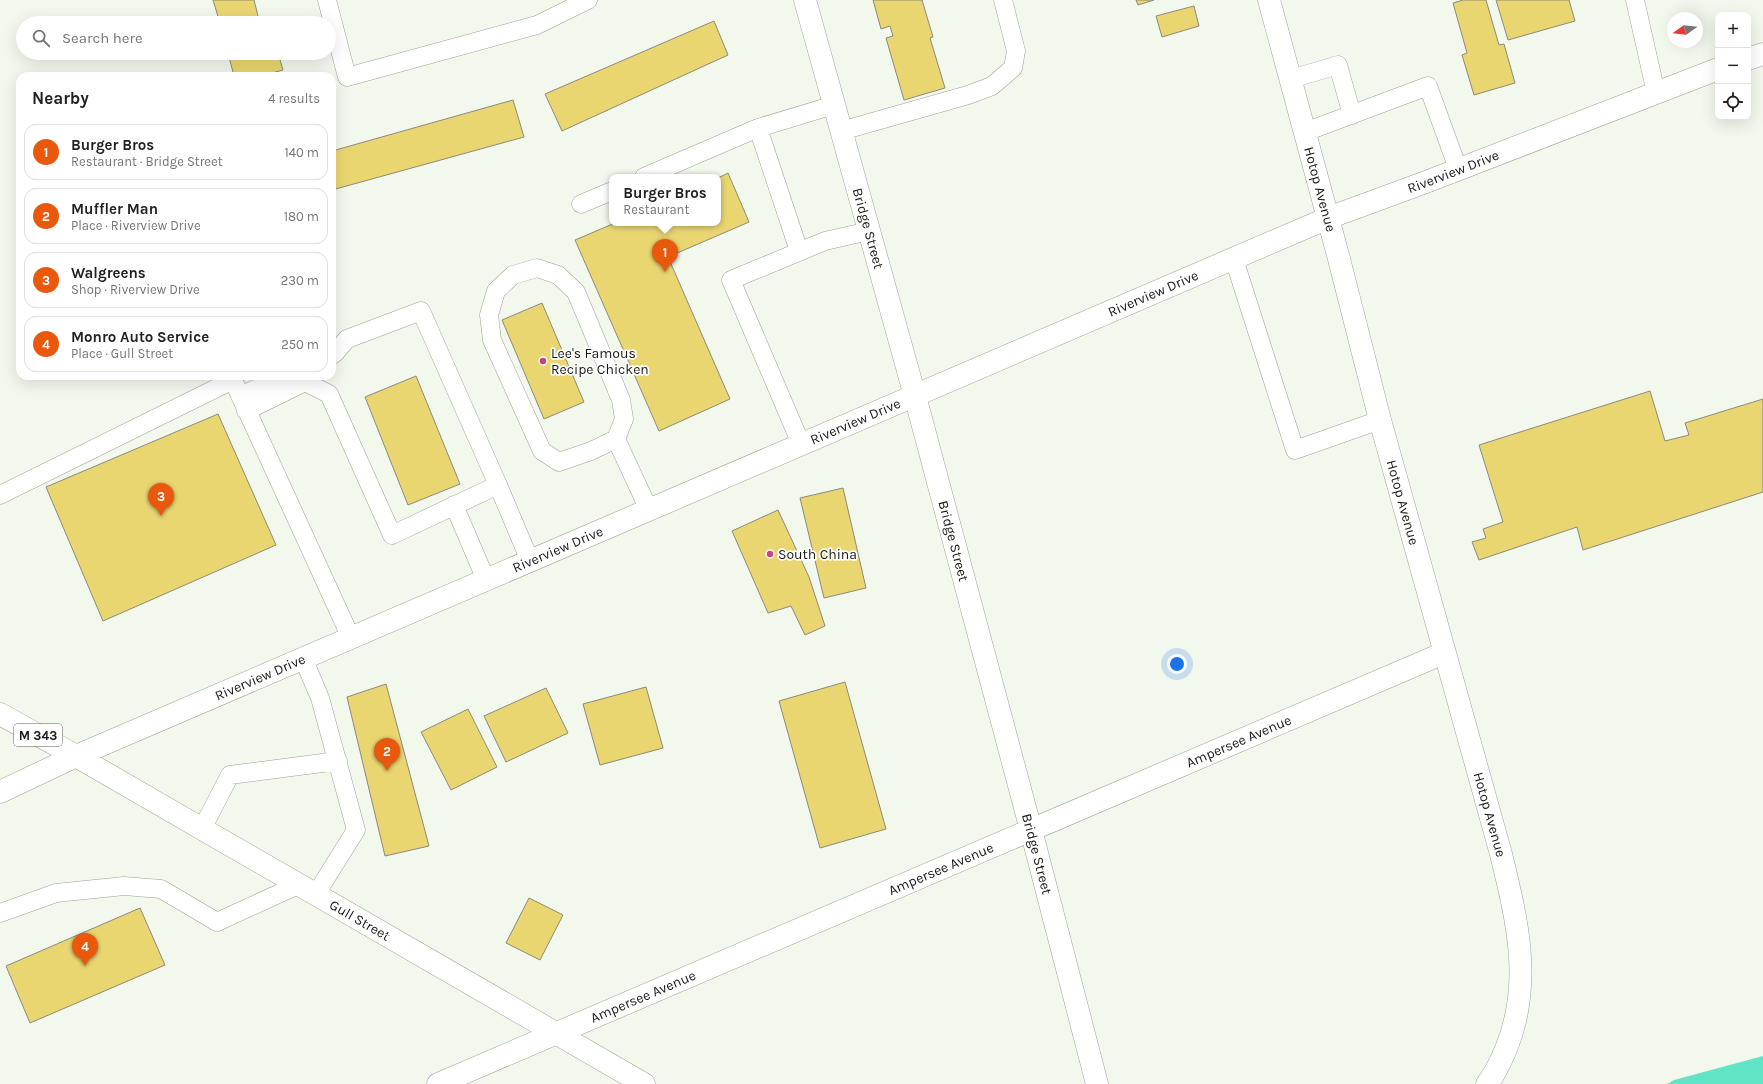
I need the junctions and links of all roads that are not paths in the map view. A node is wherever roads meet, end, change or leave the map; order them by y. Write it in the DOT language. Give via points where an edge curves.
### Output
graph roads {
  1 [pos="326,0"];
  2 [pos="588,0"];
  3 [pos="805,0"];
  4 [pos="1003,0"];
  5 [pos="1269,0"];
  6 [pos="1634,0"];
  7 [pos="330,16"];
  8 [pos="336,37"];
  9 [pos="1763,54"];
  10 [pos="1751,58"];
  11 [pos="1715,70"];
  12 [pos="1291,80"];
  13 [pos="1656,93"];
  14 [pos="834,105"];
  15 [pos="1352,115"];
  16 [pos="758,128"];
  17 [pos="841,131"];
  18 [pos="1305,132"];
  19 [pos="1458,169"];
  20 [pos="651,174"];
  21 [pos="609,192"];
  22 [pos="580,204"];
  23 [pos="1328,218"];
  24 [pos="869,231"];
  25 [pos="799,251"];
  26 [pos="1234,259"];
  27 [pos="336,352"];
  28 [pos="279,380"];
  29 [pos="915,396"];
  30 [pos="243,404"];
  31 [pos="1380,420"];
  32 [pos="616,439"];
  33 [pos="801,444"];
  34 [pos="498,485"];
  35 [pos="0,495"];
  36 [pos="454,505"];
  37 [pos="649,510"];
  38 [pos="530,560"];
  39 [pos="486,580"];
  40 [pos="351,638"];
  41 [pos="1444,653"];
  42 [pos="303,658"];
  43 [pos="0,714"];
  44 [pos="76,756"];
  45 [pos="338,761"];
  46 [pos="0,792"];
  47 [pos="202,829"];
  48 [pos="1031,830"];
  49 [pos="308,889"];
  50 [pos="0,913"];
  51 [pos="558,1033"];
  52 [pos="438,1084"];
  53 [pos="644,1084"];
  54 [pos="1097,1084"];
  55 [pos="1487,1084"];
  1 -- 7 [label="lane"];
  2 -- 8 [label="lane" via="537,25 347,77"];
  3 -- 14 [label="street, Bridge Street"];
  4 -- 17 [label="lane" via="1016,51 1013,68 992,86"];
  5 -- 12 [label="street, Hotop Avenue"];
  6 -- 13 [label="lane"];
  9 -- 10 [label="street"];
  11 -- 13 [label="street, Riverview Drive"];
  12 -- 15 [label="lane" via="1338,65"];
  12 -- 18 [label="street, Hotop Avenue"];
  13 -- 19 [label="street, Riverview Drive"];
  14 -- 16 [label="lane"];
  14 -- 17 [label="street, Bridge Street"];
  15 -- 18 [label="lane"];
  15 -- 19 [label="lane" via="1428,86"];
  16 -- 20 [label="lane"];
  16 -- 25 [label="lane"];
  17 -- 24 [label="street, Bridge Street"];
  18 -- 23 [label="street, Hotop Avenue"];
  19 -- 23 [label="street, Riverview Drive"];
  21 -- 22 [label="lane"];
  23 -- 26 [label="street, Riverview Drive"];
  23 -- 31 [label="street, Hotop Avenue"];
  24 -- 25 [label="lane"];
  24 -- 29 [label="street, Bridge Street"];
  25 -- 33 [label="lane" via="731,280"];
  26 -- 29 [label="street, Riverview Drive"];
  26 -- 31 [label="lane" via="1295,450"];
  27 -- 34 [label="lane" via="347,339 421,311"];
  28 -- 30 [label="lane"];
  29 -- 33 [label="street, Riverview Drive"];
  29 -- 48 [label="street, Bridge Street"];
  30 -- 35 [label="lane" via="233,380"];
  30 -- 36 [label="lane" via="305,382 329,394 392,535"];
  30 -- 40 [label="lane"];
  31 -- 41 [label="street, Hotop Avenue"];
  32 -- 32 [label="lane" via="559,462 542,451 492,340 489,315 496,291 513,275 537,268 558,274 576,292 621,400 624,419"];
  32 -- 37 [label="lane"];
  33 -- 37 [label="street, Riverview Drive"];
  34 -- 36 [label="lane"];
  34 -- 38 [label="lane"];
  36 -- 39 [label="lane"];
  37 -- 38 [label="street, Riverview Drive"];
  38 -- 39 [label="street, Riverview Drive"];
  39 -- 40 [label="street, Riverview Drive"];
  40 -- 42 [label="street, Riverview Drive"];
  41 -- 48 [label="street, Ampersee Avenue"];
  41 -- 55 [label="street, Hotop Avenue" via="1501,854 1512,899 1520,954 1519,1007 1501,1061"];
  42 -- 44 [label="street, Riverview Drive"];
  42 -- 45 [label="lane" via="320,698"];
  43 -- 44 [label="street, M 343"];
  44 -- 46 [label="street, Riverview Drive"];
  44 -- 47 [label="street, Gull Street"];
  45 -- 47 [label="lane" via="230,775"];
  45 -- 49 [label="lane" via="356,830"];
  47 -- 49 [label="street, Gull Street"];
  48 -- 51 [label="street, Ampersee Avenue"];
  48 -- 54 [label="street, Bridge Street"];
  49 -- 50 [label="lane" via="218,922 160,889 124,886 56,893"];
  49 -- 51 [label="street, Gull Street"];
  51 -- 52 [label="street, Ampersee Avenue"];
  51 -- 53 [label="street, Gull Street"];
}
